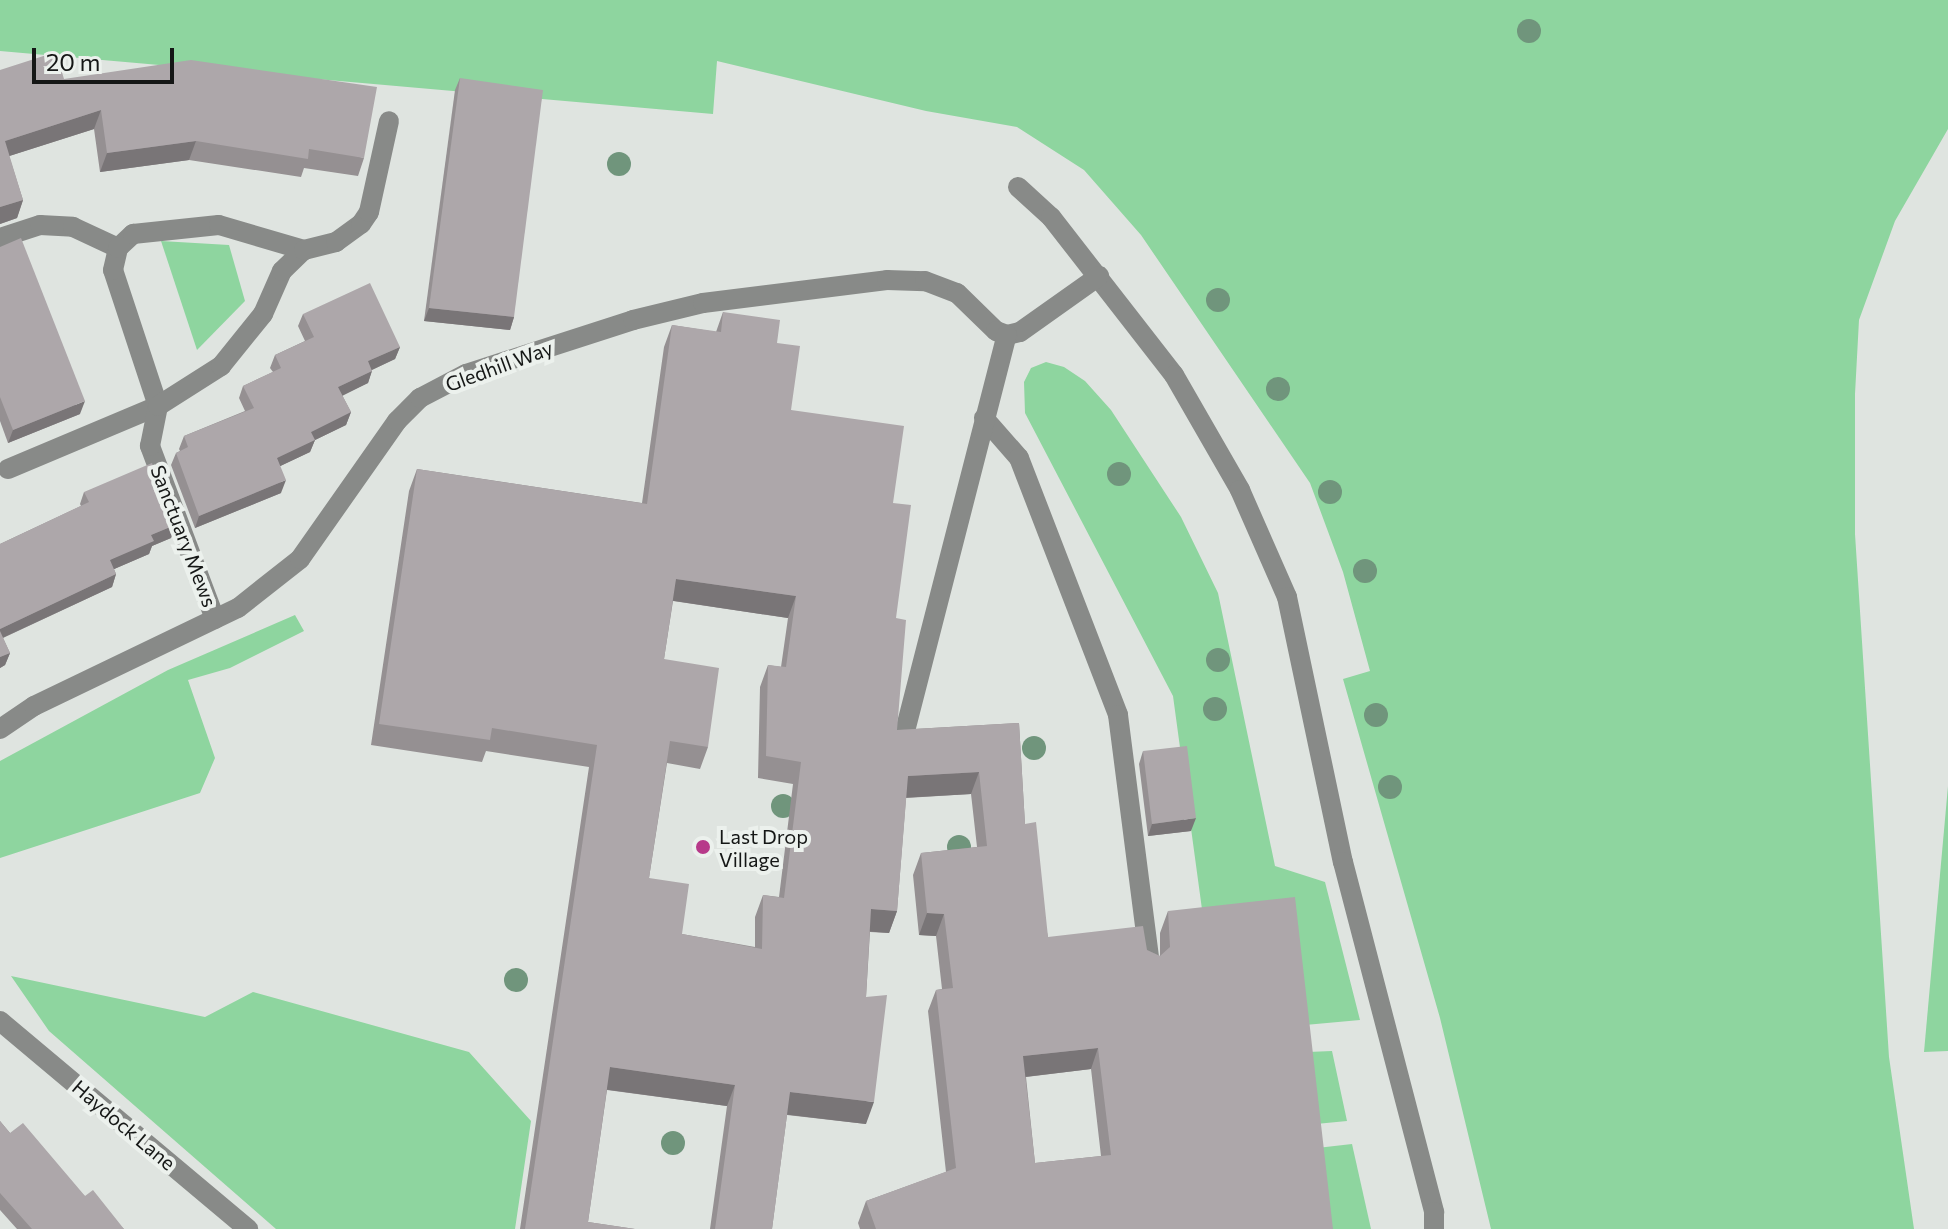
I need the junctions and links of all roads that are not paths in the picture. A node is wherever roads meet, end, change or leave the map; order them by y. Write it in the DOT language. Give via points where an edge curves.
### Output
graph roads {
  1 [pos="389,121"];
  2 [pos="1018,187"];
  3 [pos="0,238"];
  4 [pos="118,248"];
  5 [pos="304,250"];
  6 [pos="1099,276"];
  7 [pos="1007,335"];
  8 [pos="158,406"];
  9 [pos="984,418"];
  10 [pos="8,469"];
  11 [pos="215,619"];
  12 [pos="0,729"];
  13 [pos="904,735"];
  14 [pos="1150,965"];
  15 [pos="0,1021"];
  16 [pos="248,1229"];
  17 [pos="1434,1229"];
  1 -- 5 [label="street" via="369,212 336,242"];
  2 -- 6 [label="street" via="1051,217"];
  3 -- 4 [label="street" via="40,225 73,227"];
  4 -- 5 [label="street" via="133,234 190,225 253,232"];
  4 -- 8 [label="street, Sanctuary Mews" via="113,270"];
  5 -- 8 [label="street" via="282,271 263,314 221,366"];
  6 -- 7 [label="street" via="1020,332"];
  6 -- 17 [label="street" via="1174,375 1240,490 1287,597 1343,862 1434,1212"];
  7 -- 9 [label="street"];
  7 -- 11 [label="street, Gledhill Way" via="957,293 925,281 887,280 703,303 466,374 420,398 397,421 300,559 238,608"];
  8 -- 10 [label="street"];
  8 -- 11 [label="street, Sanctuary Mews" via="150,446"];
  9 -- 13 [label="street"];
  9 -- 14 [label="street" via="1019,458 1118,715"];
  11 -- 12 [label="street, Gledhill Way" via="34,706"];
  15 -- 16 [label="street, Haydock Lane"];
}
